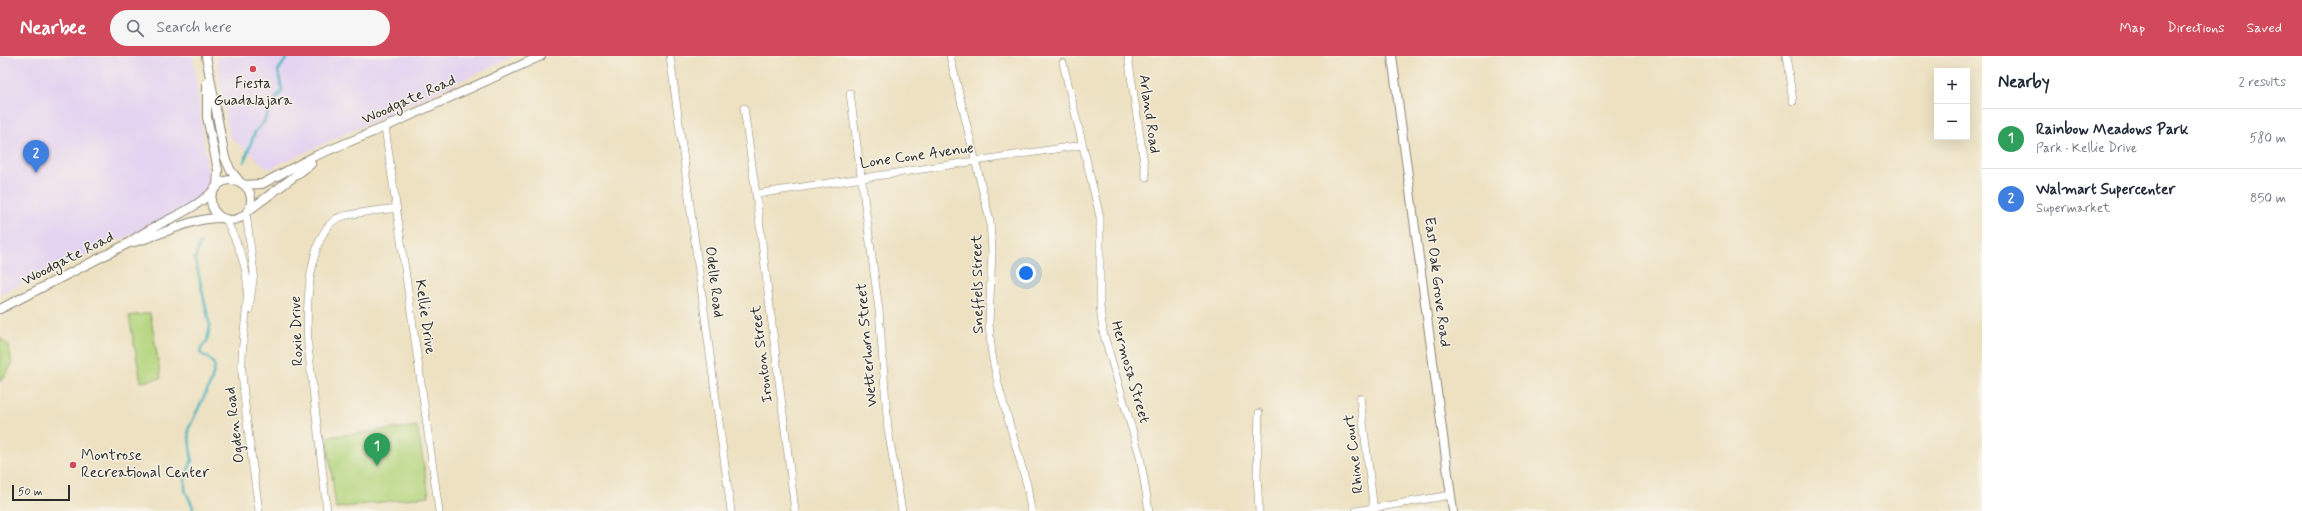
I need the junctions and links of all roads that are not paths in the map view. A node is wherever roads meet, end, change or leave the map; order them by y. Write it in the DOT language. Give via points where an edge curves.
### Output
graph roads {
  1 [pos="206,56"];
  2 [pos="541,56"];
  3 [pos="670,56"];
  4 [pos="950,56"];
  5 [pos="1128,56"];
  6 [pos="1392,56"];
  7 [pos="1786,56"];
  8 [pos="1062,63"];
  9 [pos="850,93"];
  10 [pos="1793,101"];
  11 [pos="744,108"];
  12 [pos="385,127"];
  13 [pos="1082,146"];
  14 [pos="332,149"];
  15 [pos="975,161"];
  16 [pos="1146,176"];
  17 [pos="861,177"];
  18 [pos="242,184"];
  19 [pos="216,188"];
  20 [pos="756,194"];
  21 [pos="397,208"];
  22 [pos="247,212"];
  23 [pos="224,219"];
  24 [pos="127,244"];
  25 [pos="0,309"];
  26 [pos="243,335"];
  27 [pos="1360,398"];
  28 [pos="1259,413"];
  29 [pos="1451,495"];
  30 [pos="1374,509"];
  31 [pos="259,511"];
  32 [pos="327,511"];
  33 [pos="439,511"];
  34 [pos="731,511"];
  35 [pos="795,511"];
  36 [pos="902,511"];
  37 [pos="1031,511"];
  38 [pos="1149,511"];
  39 [pos="1259,511"];
  40 [pos="1356,511"];
  41 [pos="1453,511"];
  1 -- 18 [label="street" via="225,158 231,171"];
  1 -- 19 [label="street" via="207,117 218,170"];
  2 -- 12 [label="street, Woodgate Road"];
  3 -- 34 [label="street, Odelle Road"];
  4 -- 15 [label="street, Sneffels Street"];
  5 -- 16 [label="street, Arland Road"];
  6 -- 29 [label="street, East Oak Grove Road"];
  7 -- 10 [label="street"];
  8 -- 13 [label="street, Hermosa Street"];
  9 -- 17 [label="street, Wetterhorn Street"];
  11 -- 20 [label="street, Ironton Street"];
  12 -- 14 [label="street, Woodgate Road"];
  12 -- 21 [label="street, Kellie Drive"];
  13 -- 15 [label="street, Lone Cone Avenue"];
  13 -- 38 [label="street, Hermosa Street" via="1100,217 1100,306 1103,332 1140,456"];
  14 -- 18 [label="street, Woodgate Road" via="262,184"];
  14 -- 22 [label="street, Woodgate Road"];
  15 -- 17 [label="street, Lone Cone Avenue"];
  15 -- 37 [label="street, Sneffels Street" via="990,221 992,355 1027,485"];
  17 -- 20 [label="street, Lone Cone Avenue"];
  17 -- 36 [label="street, Wetterhorn Street" via="879,310 888,430"];
  18 -- 19 [label="street" via="226,181"];
  18 -- 22 [label="street" via="250,194"];
  19 -- 23 [label="street" via="212,196 213,209"];
  19 -- 24 [label="street, Woodgate Road" via="187,212 142,233"];
  20 -- 35 [label="street, Ironton Street"];
  21 -- 32 [label="street, Roxie Drive" via="337,218 323,231 308,285 308,346"];
  21 -- 33 [label="street, Kellie Drive"];
  22 -- 23 [label="street" via="237,219"];
  22 -- 26 [label="street, Ogden Road" via="254,284"];
  23 -- 24 [label="street, Woodgate Road" via="196,220 145,240"];
  23 -- 26 [label="street, Ogden Road" via="242,257 246,274"];
  24 -- 25 [label="street, Woodgate Road"];
  26 -- 31 [label="street, Ogden Road" via="242,371"];
  27 -- 30 [label="street, Rhine Court"];
  28 -- 39 [label="street"];
  29 -- 30 [label="street"];
  29 -- 41 [label="street, East Oak Grove Road"];
  30 -- 40 [label="street"];
}
